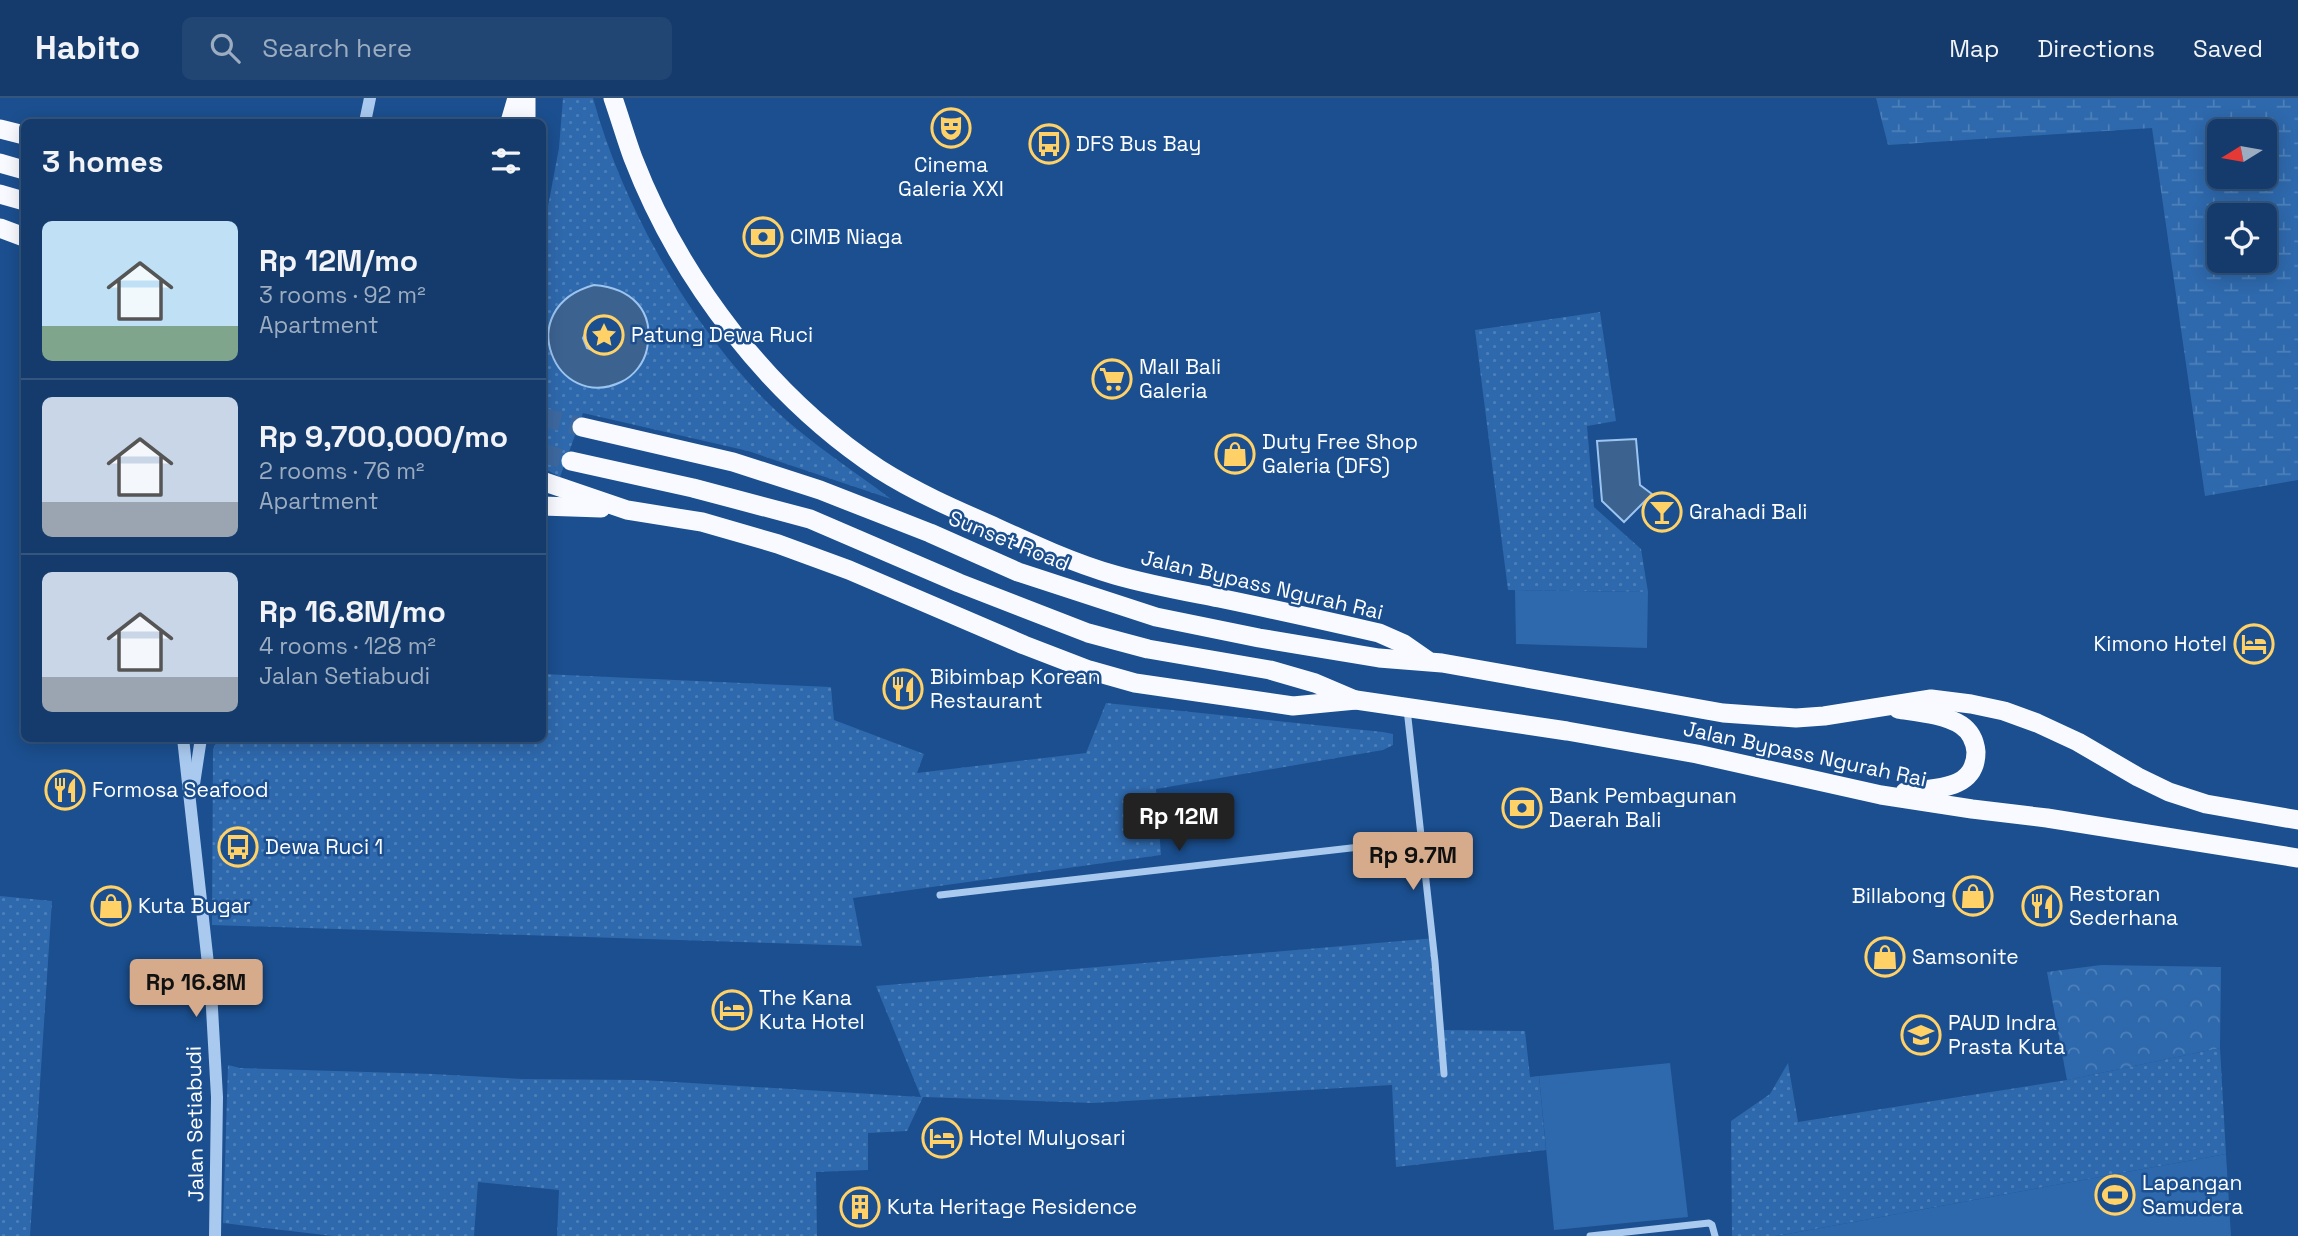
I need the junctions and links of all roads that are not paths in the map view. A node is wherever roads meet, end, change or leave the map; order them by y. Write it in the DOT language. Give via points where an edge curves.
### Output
graph roads {
  1 [pos="370,98"];
  2 [pos="517,98"];
  3 [pos="526,98"];
  4 [pos="613,98"];
  5 [pos="366,119"];
  6 [pos="511,119"];
  7 [pos="526,119"];
  8 [pos="0,129"];
  9 [pos="21,134"];
  10 [pos="0,163"];
  11 [pos="21,169"];
  12 [pos="0,194"];
  13 [pos="21,200"];
  14 [pos="0,228"];
  15 [pos="21,236"];
  16 [pos="582,427"];
  17 [pos="571,461"];
  18 [pos="546,482"];
  19 [pos="546,506"];
  20 [pos="627,510"];
  21 [pos="1428,661"];
  22 [pos="1356,700"];
  23 [pos="1879,705"];
  24 [pos="1407,708"];
  25 [pos="184,742"];
  26 [pos="200,742"];
  27 [pos="1881,795"];
  28 [pos="192,802"];
  29 [pos="2298,820"];
  30 [pos="1421,840"];
  31 [pos="2298,858"];
  32 [pos="940,895"];
  33 [pos="1444,1074"];
  34 [pos="215,1236"];
  35 [pos="1590,1236"];
  36 [pos="1715,1236"];
  1 -- 5 [label="street"];
  2 -- 6 [label="highway"];
  3 -- 7 [label="highway"];
  4 -- 21 [label="highway, Jalan Bypass Ngurah Rai" via="656,209 691,272 728,324 792,400 879,469 935,501 1112,574 1379,633"];
  8 -- 9 [label="highway"];
  10 -- 11 [label="highway"];
  12 -- 13 [label="highway"];
  14 -- 15 [label="highway"];
  16 -- 21 [label="highway, Sunset Road" via="733,462 808,486 1018,572 1156,617 1366,656"];
  17 -- 22 [label="highway" via="810,519 1088,633 1148,649 1270,670"];
  18 -- 20 [label="highway, Jalan Bypass Ngurah Rai"];
  19 -- 20 [label="highway"];
  20 -- 22 [label="highway, Jalan Bypass Ngurah Rai" via="702,522 778,544 1024,645 1136,683 1293,706"];
  21 -- 23 [label="highway, Jalan Bypass Ngurah Rai" via="1724,713 1796,718"];
  22 -- 24 [label="highway, Jalan Bypass Ngurah Rai"];
  23 -- 27 [label="highway" via="1962,725 1976,751 1971,771 1956,785"];
  23 -- 29 [label="highway, Jalan Bypass Ngurah Rai" via="1931,699 2004,711 2078,742 2169,792 2206,804"];
  24 -- 27 [label="highway, Jalan Bypass Ngurah Rai" via="1697,754"];
  24 -- 30 [label="street"];
  25 -- 28 [label="street, Jalan Setiabudi"];
  26 -- 28 [label="street, Jalan Setiabudi"];
  27 -- 31 [label="highway, Jalan Bypass Ngurah Rai"];
  28 -- 34 [label="street, Jalan Setiabudi" via="217,1097"];
  30 -- 32 [label="street"];
  30 -- 33 [label="street"];
  35 -- 36 [label="street" via="1709,1223"];
}
